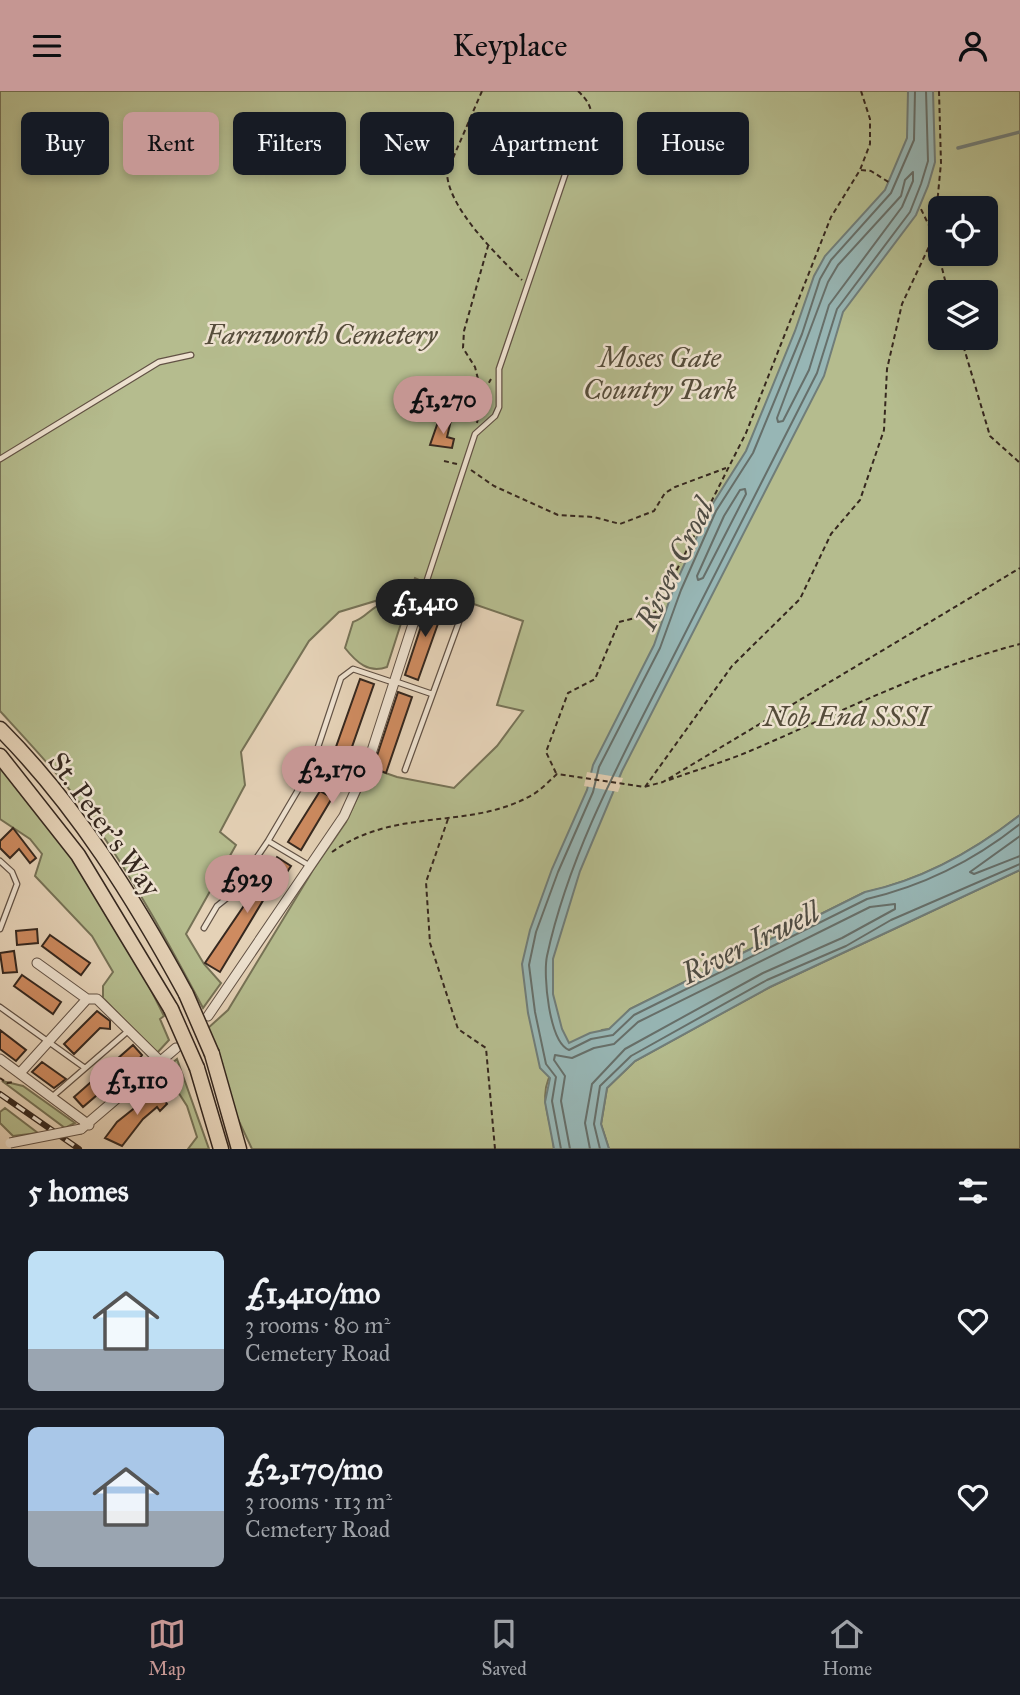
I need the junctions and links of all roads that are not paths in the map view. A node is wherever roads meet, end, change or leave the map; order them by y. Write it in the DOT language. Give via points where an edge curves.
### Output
graph roads {
  1 [pos="565,175"];
  2 [pos="191,355"];
  3 [pos="0,459"];
  4 [pos="426,584"];
  5 [pos="463,611"];
  6 [pos="393,681"];
  7 [pos="432,694"];
  8 [pos="0,729"];
  9 [pos="0,756"];
  10 [pos="405,770"];
  11 [pos="268,841"];
  12 [pos="0,861"];
  13 [pos="311,866"];
  14 [pos="204,928"];
  15 [pos="0,929"];
  16 [pos="37,963"];
  17 [pos="87,999"];
  18 [pos="0,1007"];
  19 [pos="208,1016"];
  20 [pos="128,1031"];
  21 [pos="49,1042"];
  22 [pos="176,1048"];
  23 [pos="0,1059"];
  24 [pos="162,1063"];
  25 [pos="85,1068"];
  26 [pos="19,1073"];
  27 [pos="52,1097"];
  28 [pos="85,1127"];
  29 [pos="5,1145"];
  30 [pos="221,1149"];
  31 [pos="239,1149"];
  1 -- 4 [label="lane" via="499,369 499,407 475,435"];
  2 -- 3 [label="lane" via="159,362"];
  4 -- 6 [label="street"];
  5 -- 7 [label="lane"];
  6 -- 7 [label="lane"];
  6 -- 11 [label="lane" via="353,669 341,678 311,768"];
  6 -- 13 [label="street" via="363,773 344,815"];
  7 -- 10 [label="lane"];
  8 -- 31 [label="highway, St. Peter's Way, bridge" via="100,850 153,933 212,1055"];
  9 -- 30 [label="highway, St. Peter's Way, bridge" via="78,855 171,1009 197,1067"];
  11 -- 13 [label="lane"];
  11 -- 14 [label="lane"];
  12 -- 15 [label="lane" via="17,884"];
  13 -- 19 [label="street"];
  16 -- 17 [label="street"];
  17 -- 20 [label="street" via="97,999"];
  17 -- 21 [label="street"];
  18 -- 21 [label="lane"];
  20 -- 24 [label="street"];
  20 -- 25 [label="lane"];
  21 -- 25 [label="lane"];
  21 -- 26 [label="street"];
  22 -- 24 [label="street"];
  23 -- 26 [label="street"];
  24 -- 28 [label="street"];
  25 -- 27 [label="lane"];
  26 -- 27 [label="street"];
  27 -- 28 [label="street"];
  28 -- 29 [label="street, bridge"];
}
